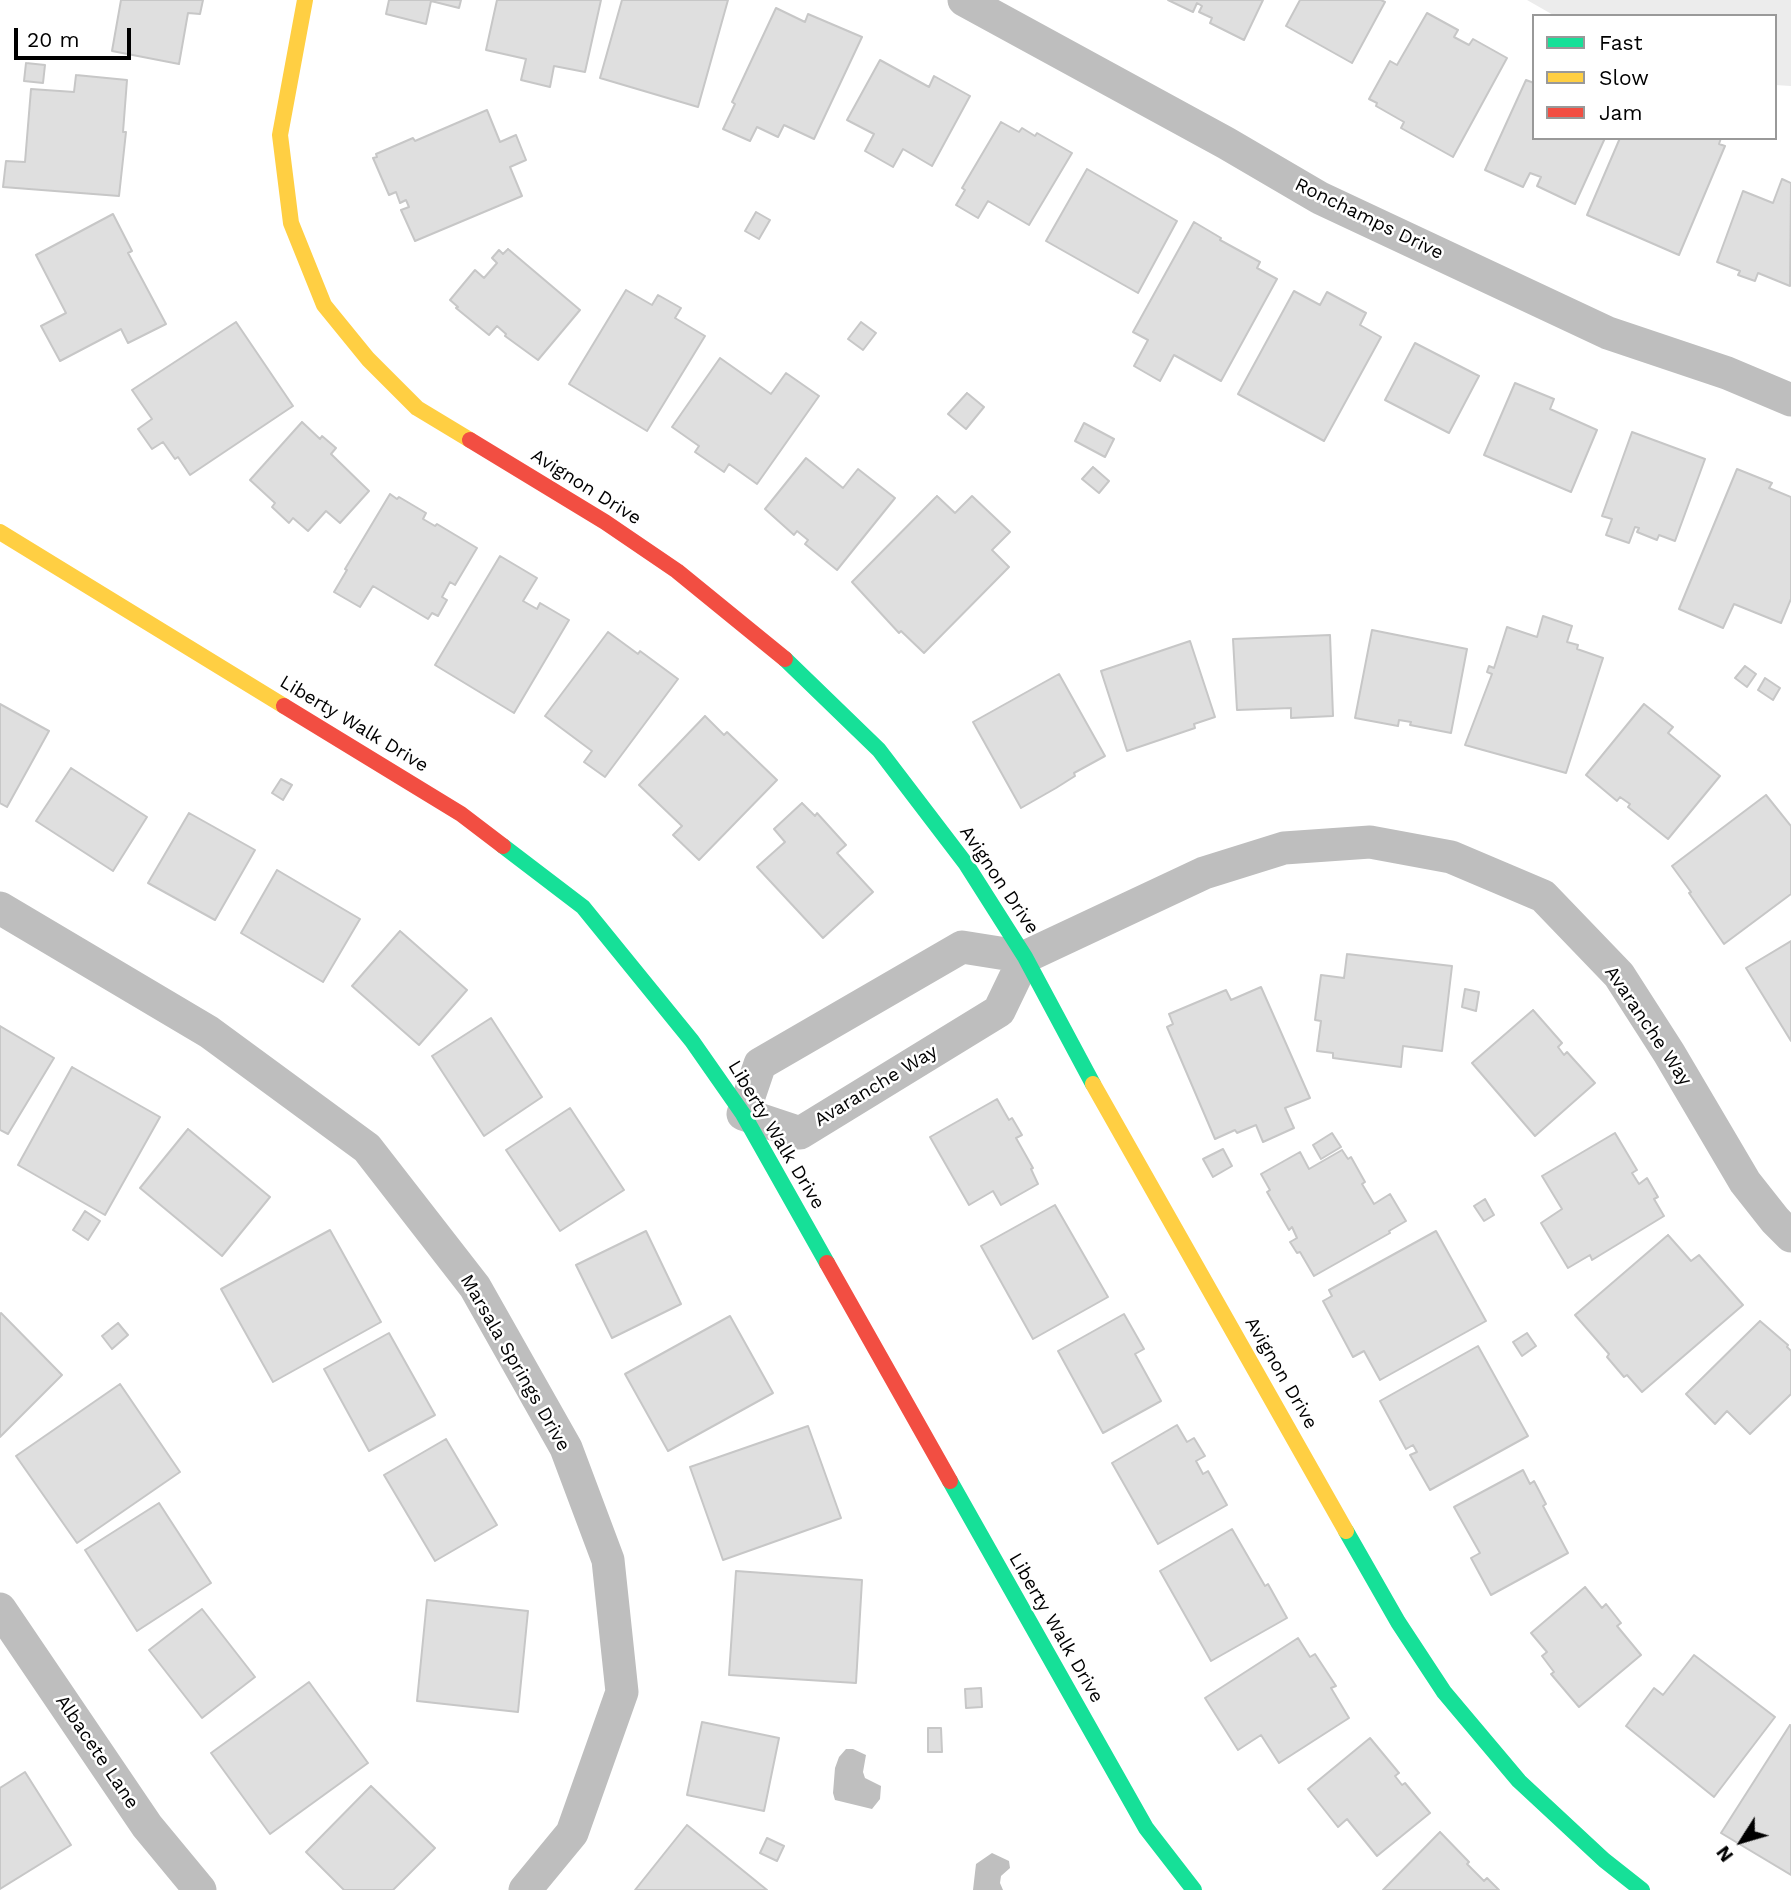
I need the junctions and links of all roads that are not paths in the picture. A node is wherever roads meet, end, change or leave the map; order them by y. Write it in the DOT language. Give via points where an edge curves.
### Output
graph roads {
  1 [pos="305,0"];
  2 [pos="964,0"];
  3 [pos="1791,400"];
  4 [pos="0,532"];
  5 [pos="0,908"];
  6 [pos="1025,957"];
  7 [pos="743,1114"];
  8 [pos="1791,1236"];
  9 [pos="0,1609"];
  10 [pos="12,1654"];
  11 [pos="200,1890"];
  12 [pos="525,1890"];
  13 [pos="1194,1890"];
  14 [pos="1642,1890"];
  1 -- 6 [label="street, Avignon Drive" via="280,135 291,223 324,304 368,359 417,408 677,571 788,661 879,750 966,864"];
  2 -- 3 [label="street, Ronchamps Drive" via="1320,198 1608,333"];
  4 -- 7 [label="street, Liberty Walk Drive" via="461,814 583,907 692,1041"];
  5 -- 12 [label="street, Marsala Springs Drive" via="209,1032 367,1148 475,1287 566,1448 608,1560 622,1692 572,1833"];
  6 -- 7 [label="street" via="962,947 760,1064"];
  6 -- 7 [label="street, Avaranche Way" via="999,1011 800,1133"];
  6 -- 8 [label="street, Avaranche Way" via="1204,873 1284,848 1370,842 1451,857 1543,896 1619,975 1745,1182"];
  6 -- 14 [label="street, Avignon Drive" via="1398,1622 1436,1680 1519,1782"];
  7 -- 13 [label="street, Liberty Walk Drive" via="1146,1828"];
  9 -- 10 [label="street, Albacete Lane"];
  10 -- 11 [label="street, Albacete Lane"];
}
